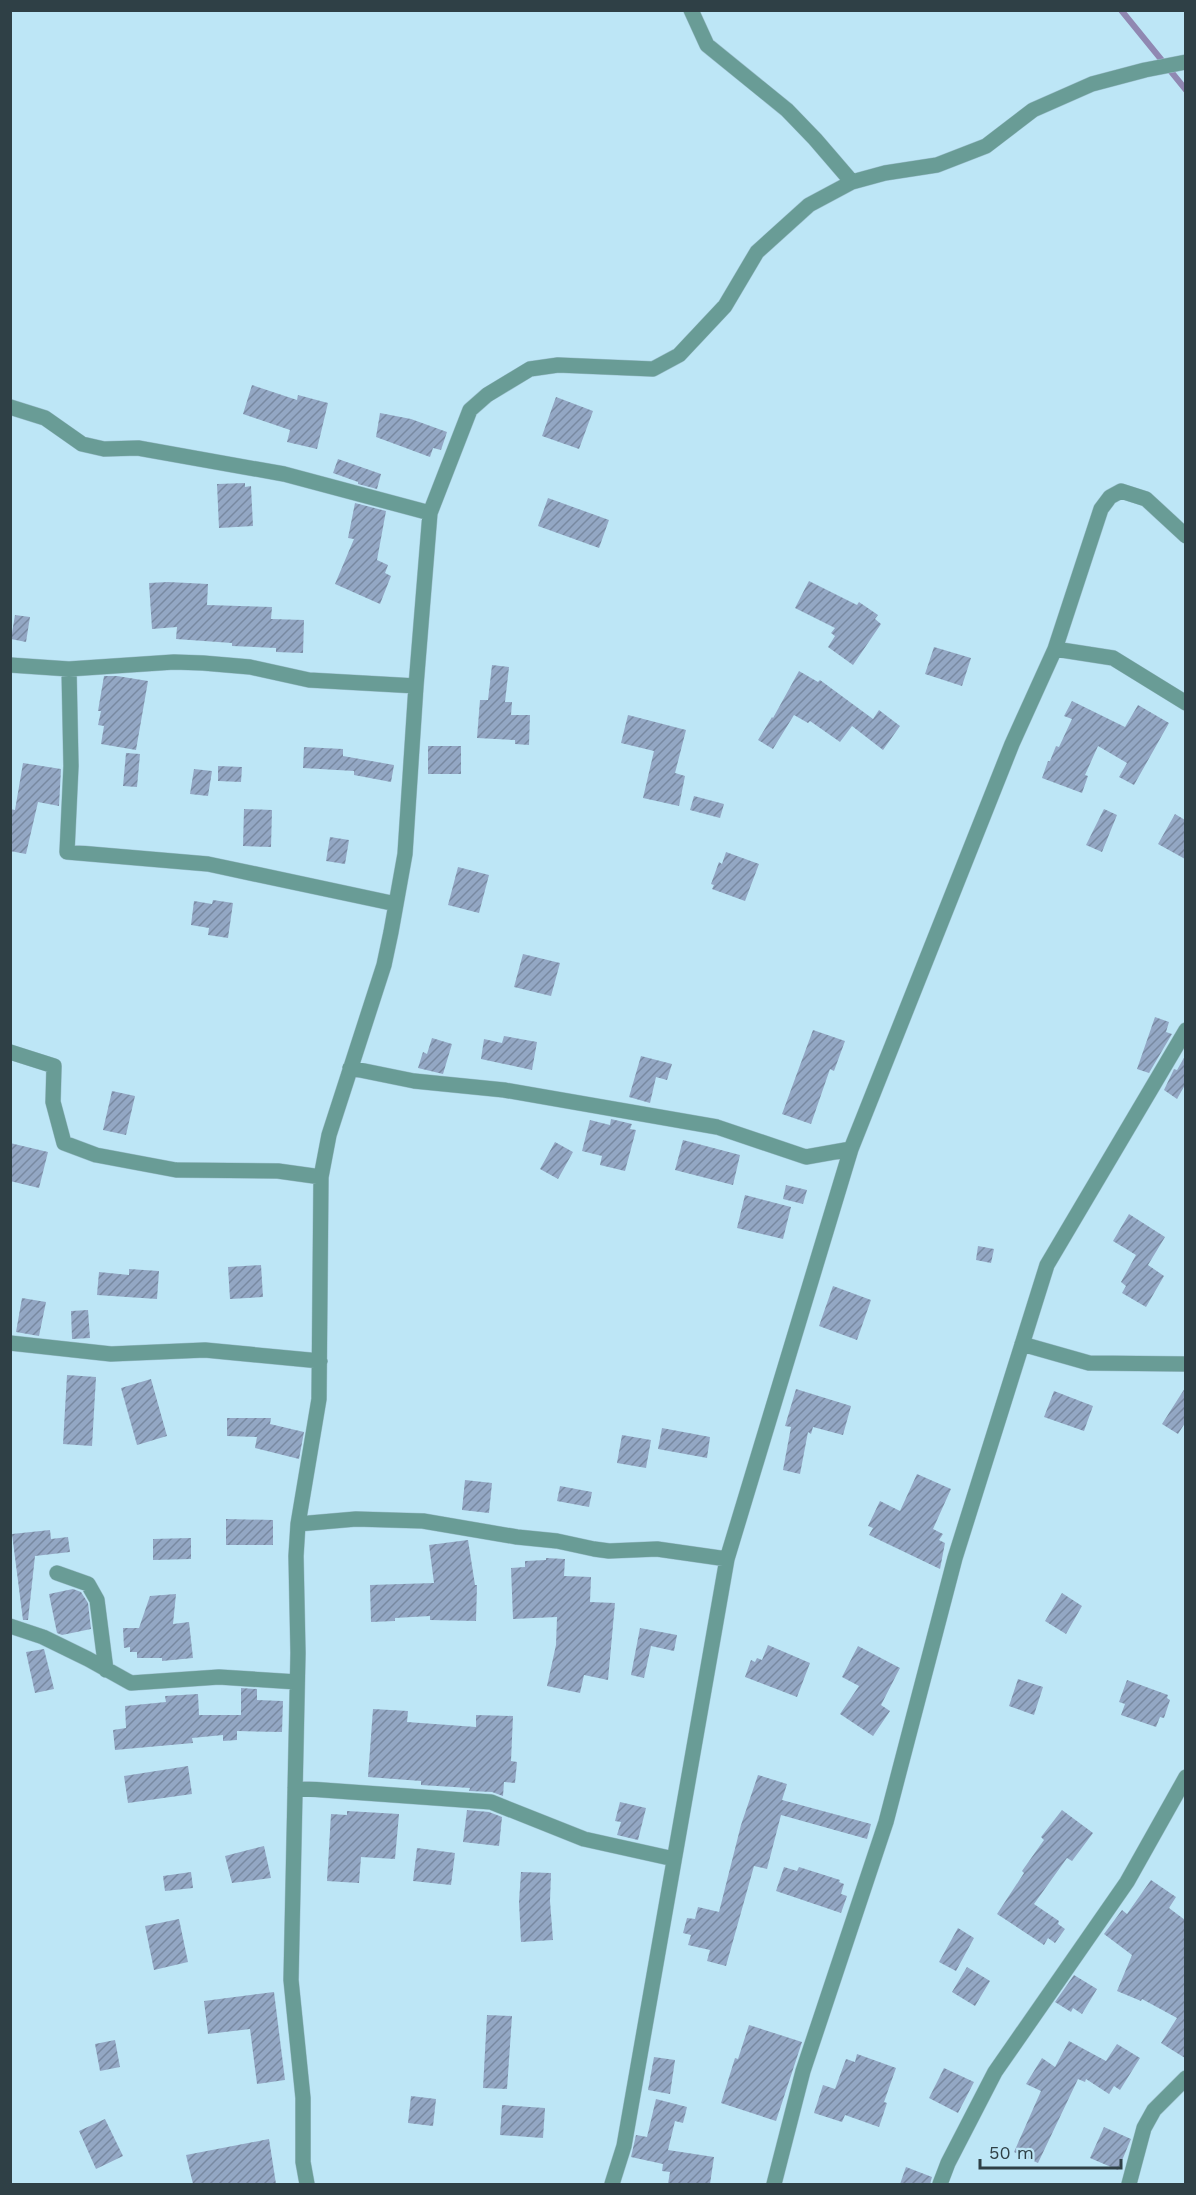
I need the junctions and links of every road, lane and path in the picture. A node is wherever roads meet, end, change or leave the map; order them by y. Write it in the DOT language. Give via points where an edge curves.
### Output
graph roads {
  1 [pos="691,10"];
  2 [pos="1185,62"];
  3 [pos="852,182"];
  4 [pos="10,406"];
  5 [pos="430,513"];
  6 [pos="1185,536"];
  7 [pos="1055,649"];
  8 [pos="10,664"];
  9 [pos="69,669"];
  10 [pos="416,686"];
  11 [pos="1185,702"];
  12 [pos="396,904"];
  13 [pos="1185,1030"];
  14 [pos="10,1052"];
  15 [pos="350,1068"];
  16 [pos="851,1149"];
  17 [pos="321,1177"];
  18 [pos="10,1343"];
  19 [pos="1022,1344"];
  20 [pos="320,1361"];
  21 [pos="1185,1364"];
  22 [pos="297,1524"];
  23 [pos="727,1559"];
  24 [pos="57,1573"];
  25 [pos="10,1626"];
  26 [pos="106,1670"];
  27 [pos="297,1682"];
  28 [pos="1185,1778"];
  29 [pos="295,1788"];
  30 [pos="674,1858"];
  31 [pos="1185,2078"];
  32 [pos="307,2184"];
  33 [pos="612,2184"];
  34 [pos="774,2184"];
  35 [pos="940,2184"];
  36 [pos="1130,2184"];
  1 -- 3 [label="street" via="707,45 787,110"];
  2 -- 3 [label="street" via="1092,84 1033,110 986,146 937,165 885,172"];
  3 -- 5 [label="street" via="809,206 757,252 725,306 679,355 653,369 558,365 530,369 487,395 470,410"];
  4 -- 5 [label="street" via="45,418 82,444 104,449 138,448 284,474"];
  5 -- 10 [label="street"];
  6 -- 7 [label="street" via="1146,499 1121,491 1110,497 1101,509"];
  7 -- 11 [label="street" via="1113,658"];
  7 -- 16 [label="street" via="1012,744"];
  8 -- 9 [label="street"];
  9 -- 10 [label="street" via="203,663 250,667 309,680"];
  9 -- 12 [label="street" via="67,852 208,864"];
  10 -- 12 [label="street" via="405,854"];
  12 -- 15 [label="street" via="384,965"];
  13 -- 19 [label="street" via="1047,1265"];
  14 -- 17 [label="street" via="54,1066 53,1102 64,1143 96,1155 176,1170 278,1171"];
  15 -- 16 [label="street" via="717,1127 806,1157"];
  15 -- 17 [label="street" via="329,1135"];
  16 -- 23 [label="street"];
  17 -- 20 [label="street"];
  18 -- 20 [label="street" via="111,1354 205,1350"];
  19 -- 21 [label="street" via="1089,1363"];
  19 -- 34 [label="street" via="955,1558 886,1822 803,2071"];
  20 -- 22 [label="street" via="319,1399"];
  22 -- 23 [label="street" via="356,1519 423,1521 609,1551 657,1549"];
  22 -- 27 [label="street"];
  23 -- 30 [label="street"];
  24 -- 26 [label="street" via="88,1584 97,1600"];
  25 -- 26 [label="street" via="43,1637"];
  26 -- 27 [label="street" via="131,1683 219,1677"];
  27 -- 29 [label="street"];
  28 -- 35 [label="street" via="1127,1882 995,2072"];
  29 -- 30 [label="street" via="491,1802 584,1839"];
  29 -- 32 [label="street" via="291,1980"];
  30 -- 33 [label="street" via="624,2146"];
  31 -- 36 [label="street" via="1154,2110 1144,2128"];
}
